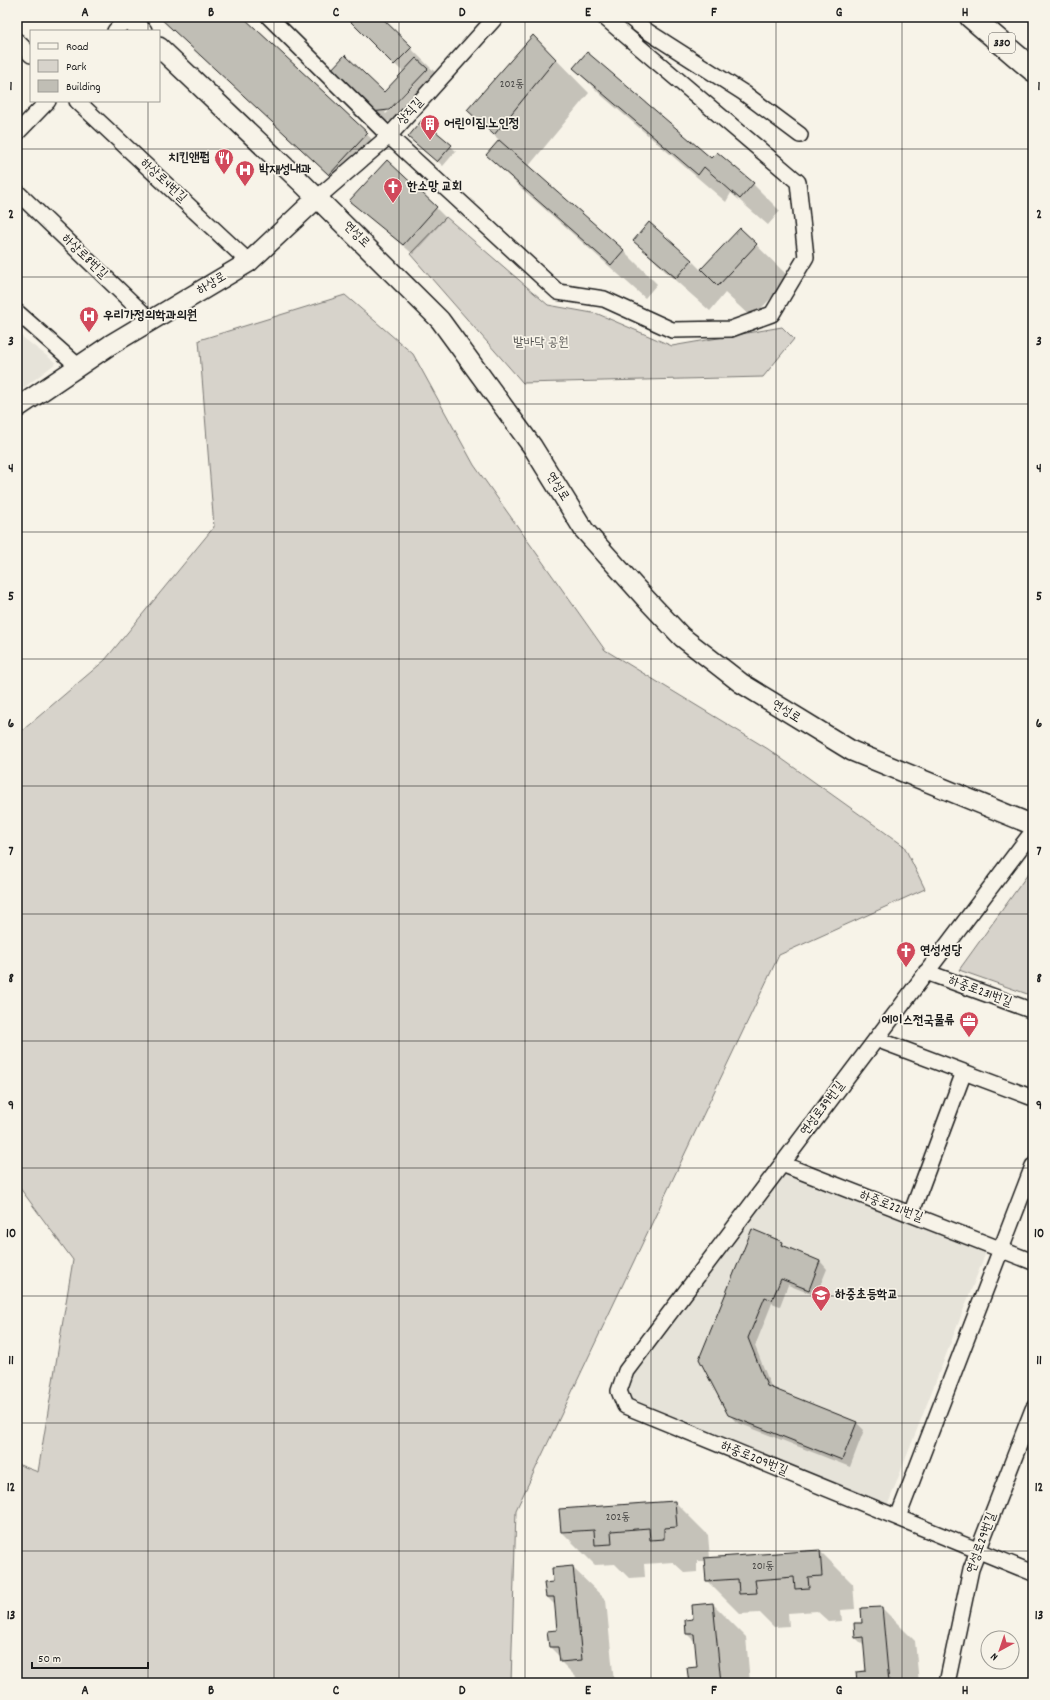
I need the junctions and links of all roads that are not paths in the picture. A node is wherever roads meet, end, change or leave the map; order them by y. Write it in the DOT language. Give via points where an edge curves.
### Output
graph roads {
  1 [pos="270,17"];
  2 [pos="496,17"];
  3 [pos="604,17"];
  4 [pos="629,17"];
  5 [pos="971,17"];
  6 [pos="124,21"];
  7 [pos="140,30"];
  8 [pos="17,41"];
  9 [pos="160,48"];
  10 [pos="30,54"];
  11 [pos="1033,70"];
  12 [pos="47,102"];
  13 [pos="78,102"];
  14 [pos="17,133"];
  15 [pos="800,135"];
  16 [pos="390,136"];
  17 [pos="17,192"];
  18 [pos="316,198"];
  19 [pos="249,262"];
  20 [pos="17,312"];
  21 [pos="151,321"];
  22 [pos="78,366"];
  23 [pos="17,408"];
  24 [pos="1033,825"];
  25 [pos="1033,831"];
  26 [pos="926,972"];
  27 [pos="1033,1011"];
  28 [pos="876,1039"];
  29 [pos="964,1072"];
  30 [pos="1033,1098"];
  31 [pos="782,1164"];
  32 [pos="1033,1166"];
  33 [pos="911,1214"];
  34 [pos="1001,1249"];
  35 [pos="1033,1262"];
  36 [pos="619,1391"];
  37 [pos="1033,1409"];
  38 [pos="898,1517"];
  39 [pos="978,1550"];
  40 [pos="1033,1573"];
  41 [pos="947,1683"];
  1 -- 16 [label="street"];
  2 -- 16 [label="street, 상직길"];
  3 -- 16 [label="street" via="798,182 806,256 772,314 731,329 672,330 604,299 558,292"];
  4 -- 15 [label="street" via="744,93"];
  5 -- 11 [label="highway, 330"];
  6 -- 7 [label="street"];
  8 -- 10 [label="street"];
  9 -- 18 [label="street, 연성로"];
  12 -- 14 [label="street"];
  13 -- 19 [label="street, 하상로4번길"];
  16 -- 18 [label="street, 상직길"];
  17 -- 21 [label="street, 하상로8번길"];
  18 -- 19 [label="street, 하상로"];
  18 -- 24 [label="street, 연성로" via="440,320 532,446 584,530 682,637 741,683 852,750"];
  19 -- 21 [label="street, 하상로"];
  20 -- 22 [label="street"];
  21 -- 22 [label="street, 하상로"];
  22 -- 23 [label="street, 하상로"];
  25 -- 26 [label="street, 연성로39번길"];
  26 -- 27 [label="street, 하중로231번길"];
  26 -- 28 [label="street, 연성로39번길"];
  28 -- 29 [label="street"];
  28 -- 31 [label="street, 연성로39번길"];
  29 -- 30 [label="street"];
  29 -- 33 [label="street"];
  31 -- 33 [label="street, 하중로221번길"];
  31 -- 36 [label="street, 연성로39번길" via="626,1371"];
  32 -- 34 [label="street"];
  33 -- 34 [label="street, 하중로221번길"];
  34 -- 35 [label="street, 하중로221번길"];
  34 -- 38 [label="street"];
  36 -- 38 [label="street, 하중로209번길" via="625,1406"];
  37 -- 39 [label="street, 연성로29번길"];
  38 -- 39 [label="street, 하중로209번길"];
  39 -- 40 [label="street, 하중로209번길"];
  39 -- 41 [label="street, 연성로29번길" via="971,1569"];
}
